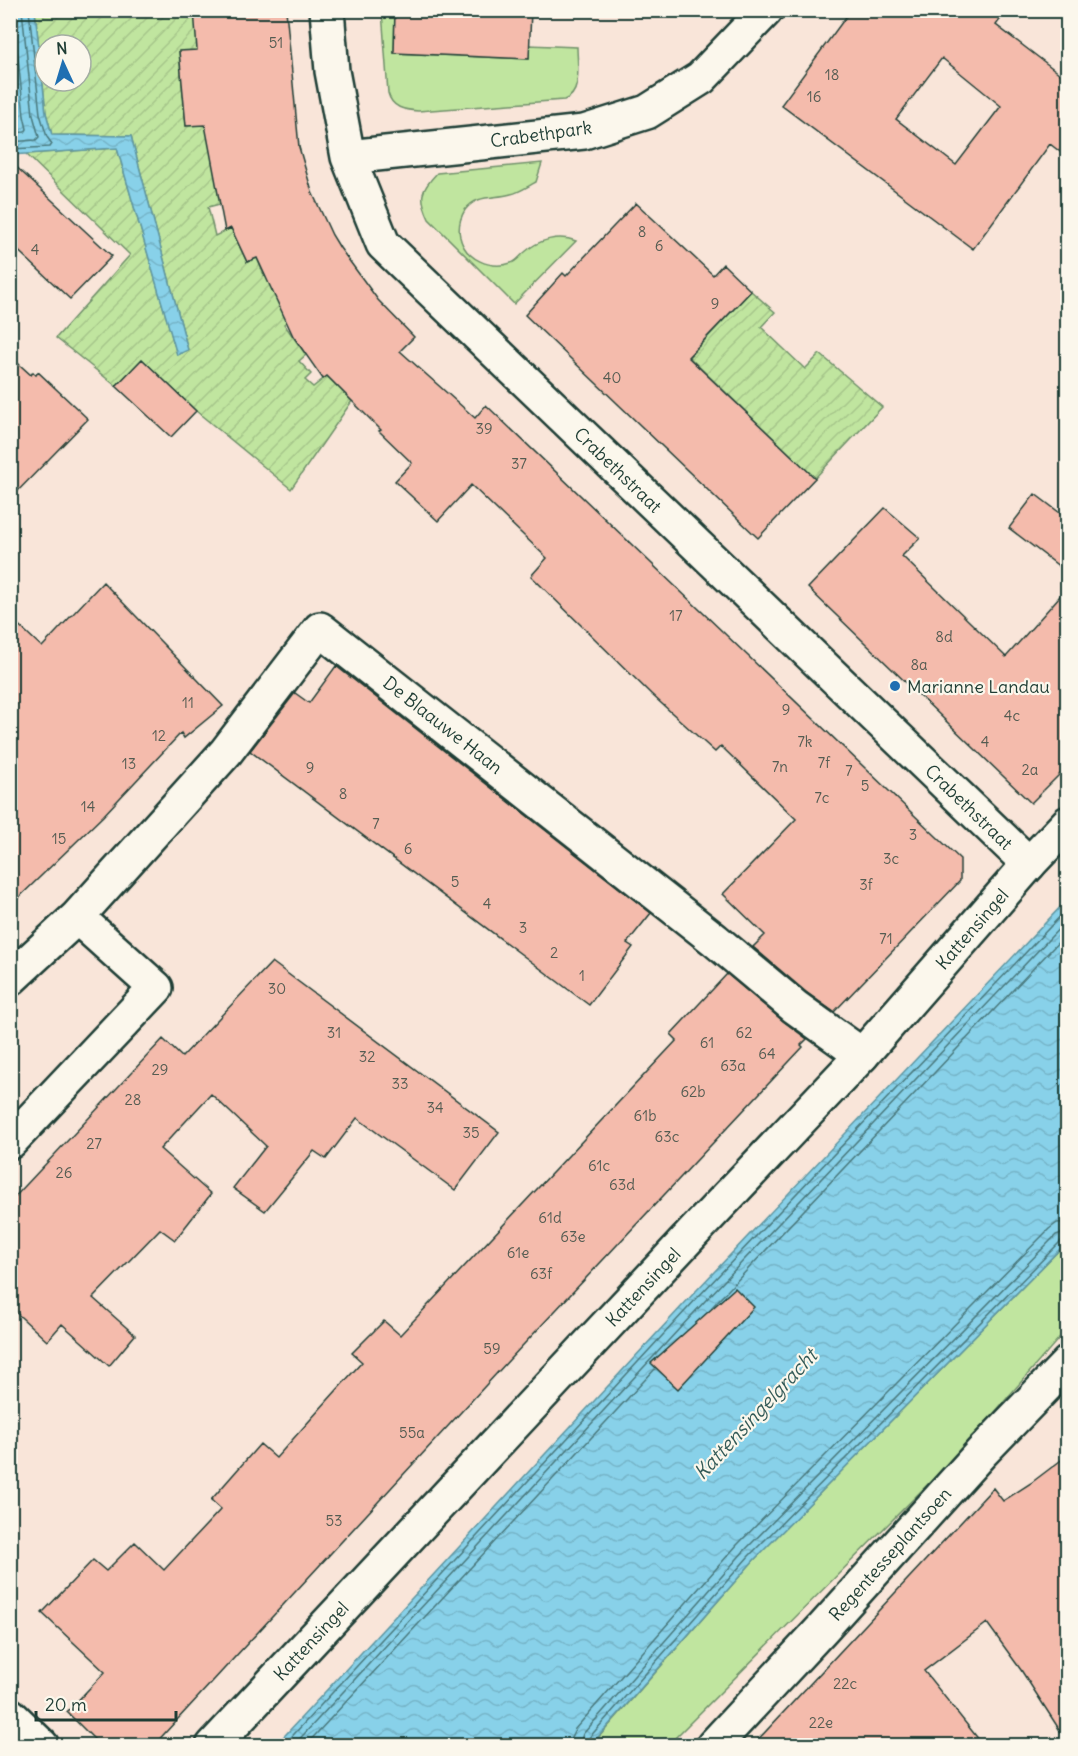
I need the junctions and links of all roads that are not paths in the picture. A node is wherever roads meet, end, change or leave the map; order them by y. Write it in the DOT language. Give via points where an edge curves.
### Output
graph roads {
  1 [pos="327,10"];
  2 [pos="766,10"];
  3 [pos="348,157"];
  4 [pos="1068,824"];
  5 [pos="1029,864"];
  6 [pos="77,917"];
  7 [pos="10,979"];
  8 [pos="862,1055"];
  9 [pos="10,1142"];
  10 [pos="1068,1363"];
  11 [pos="10,1715"];
  12 [pos="42,1746"];
  13 [pos="213,1746"];
  14 [pos="713,1746"];
  1 -- 3 [label="street, Crabethstraat" via="332,71"];
  2 -- 3 [label="street, Crabethpark" via="701,78 647,112 584,132"];
  3 -- 5 [label="street, Crabethstraat" via="383,244"];
  4 -- 5 [label="street, Kattensingel"];
  5 -- 8 [label="street, Kattensingel"];
  6 -- 7 [label="street, De Blaauwe Haan"];
  6 -- 8 [label="street, De Blaauwe Haan" via="226,752 320,629 795,1007"];
  6 -- 9 [label="street" via="156,988"];
  8 -- 13 [label="street, Kattensingel"];
  10 -- 14 [label="street, Regentesseplantsoen"];
  11 -- 12 [label="street"];
}
